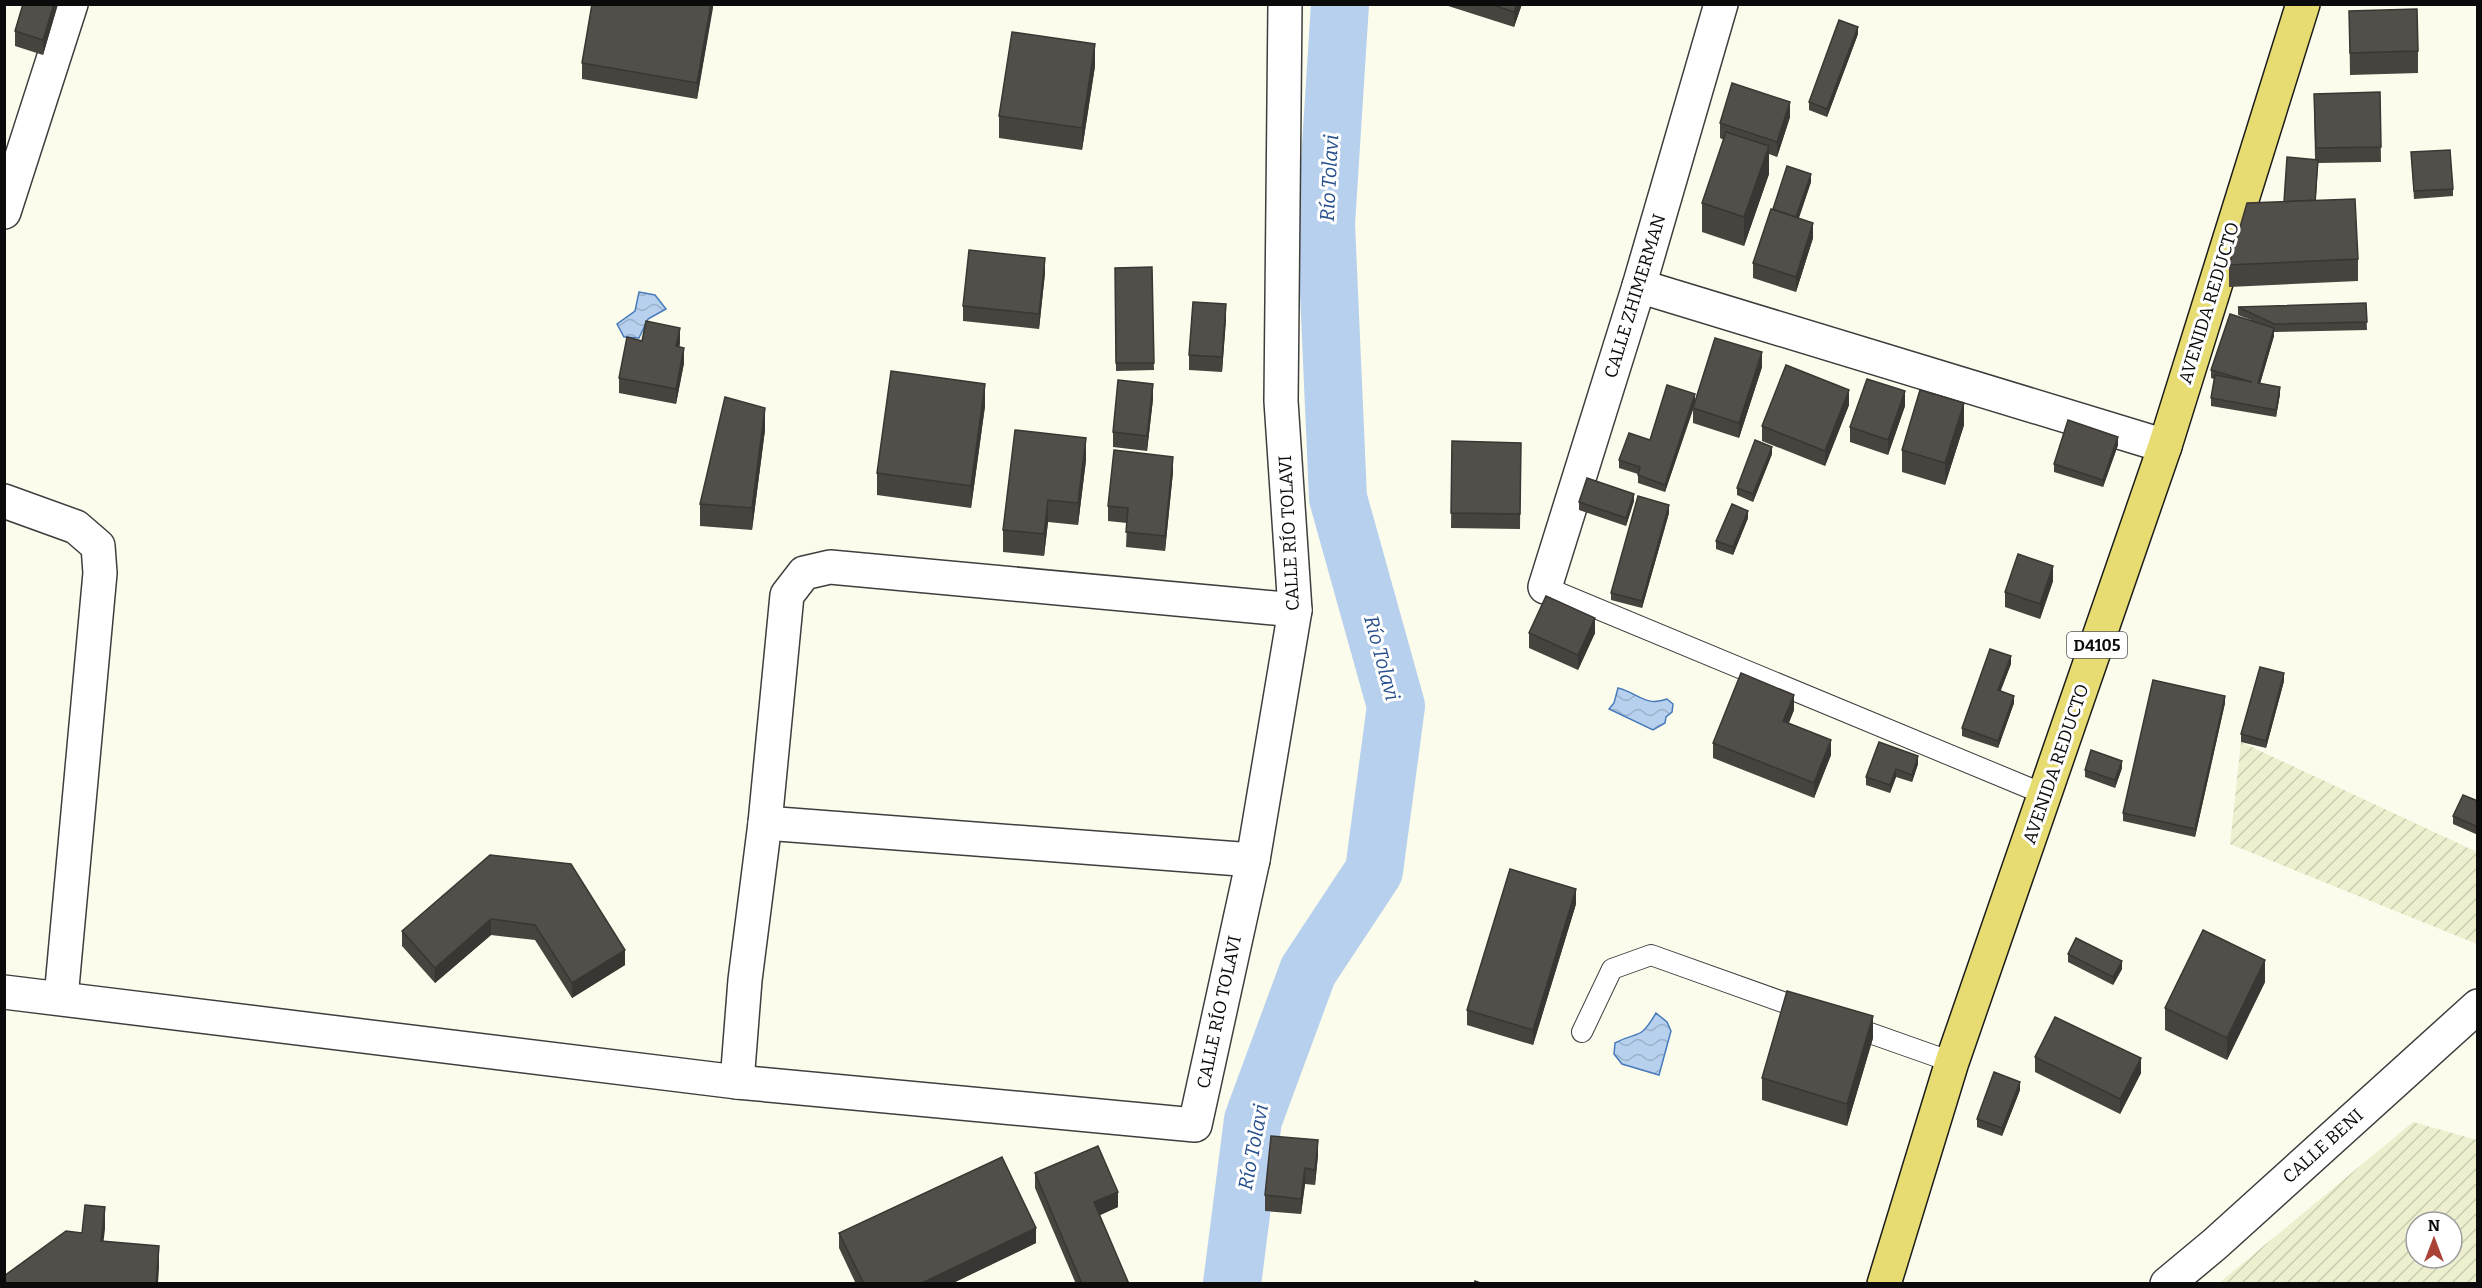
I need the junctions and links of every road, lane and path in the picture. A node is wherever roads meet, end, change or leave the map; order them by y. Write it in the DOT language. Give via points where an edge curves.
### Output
graph roads {
  1 [pos="71,4"];
  2 [pos="1285,4"];
  3 [pos="1720,4"];
  4 [pos="2303,4"];
  5 [pos="4,212"];
  6 [pos="1639,286"];
  7 [pos="2164,446"];
  8 [pos="4,501"];
  9 [pos="1545,587"];
  10 [pos="1295,610"];
  11 [pos="2046,795"];
  12 [pos="765,823"];
  13 [pos="1253,860"];
  14 [pos="4,992"];
  15 [pos="61,998"];
  16 [pos="2478,1006"];
  17 [pos="1582,1032"];
  18 [pos="1952,1062"];
  19 [pos="737,1082"];
  20 [pos="1884,1284"];
  21 [pos="2167,1284"];
  1 -- 5 [label="street"];
  2 -- 10 [label="street, CALLE RÍO TOLAVI" via="1281,402"];
  3 -- 6 [label="street, CALLE ZHIMERMAN"];
  4 -- 7 [label="main road, AVENIDA REDUCTO / D4105"];
  6 -- 7 [label="street"];
  6 -- 9 [label="street, CALLE ZHIMERMAN"];
  7 -- 11 [label="main road, AVENIDA REDUCTO / D4105"];
  8 -- 15 [label="street" via="76,527 98,546 100,573"];
  9 -- 11 [label="lane"];
  10 -- 12 [label="street" via="830,567 804,573 788,595"];
  10 -- 13 [label="street, CALLE RÍO TOLAVI"];
  11 -- 18 [label="main road, AVENIDA REDUCTO / D4105"];
  12 -- 13 [label="street"];
  12 -- 19 [label="street" via="745,980"];
  13 -- 19 [label="street, CALLE RÍO TOLAVI" via="1195,1125"];
  14 -- 15 [label="street"];
  15 -- 19 [label="street"];
  16 -- 21 [label="street, CALLE BENI"];
  17 -- 18 [label="lane" via="1612,969 1651,955"];
  18 -- 20 [label="main road, AVENIDA REDUCTO / D4105"];
}
